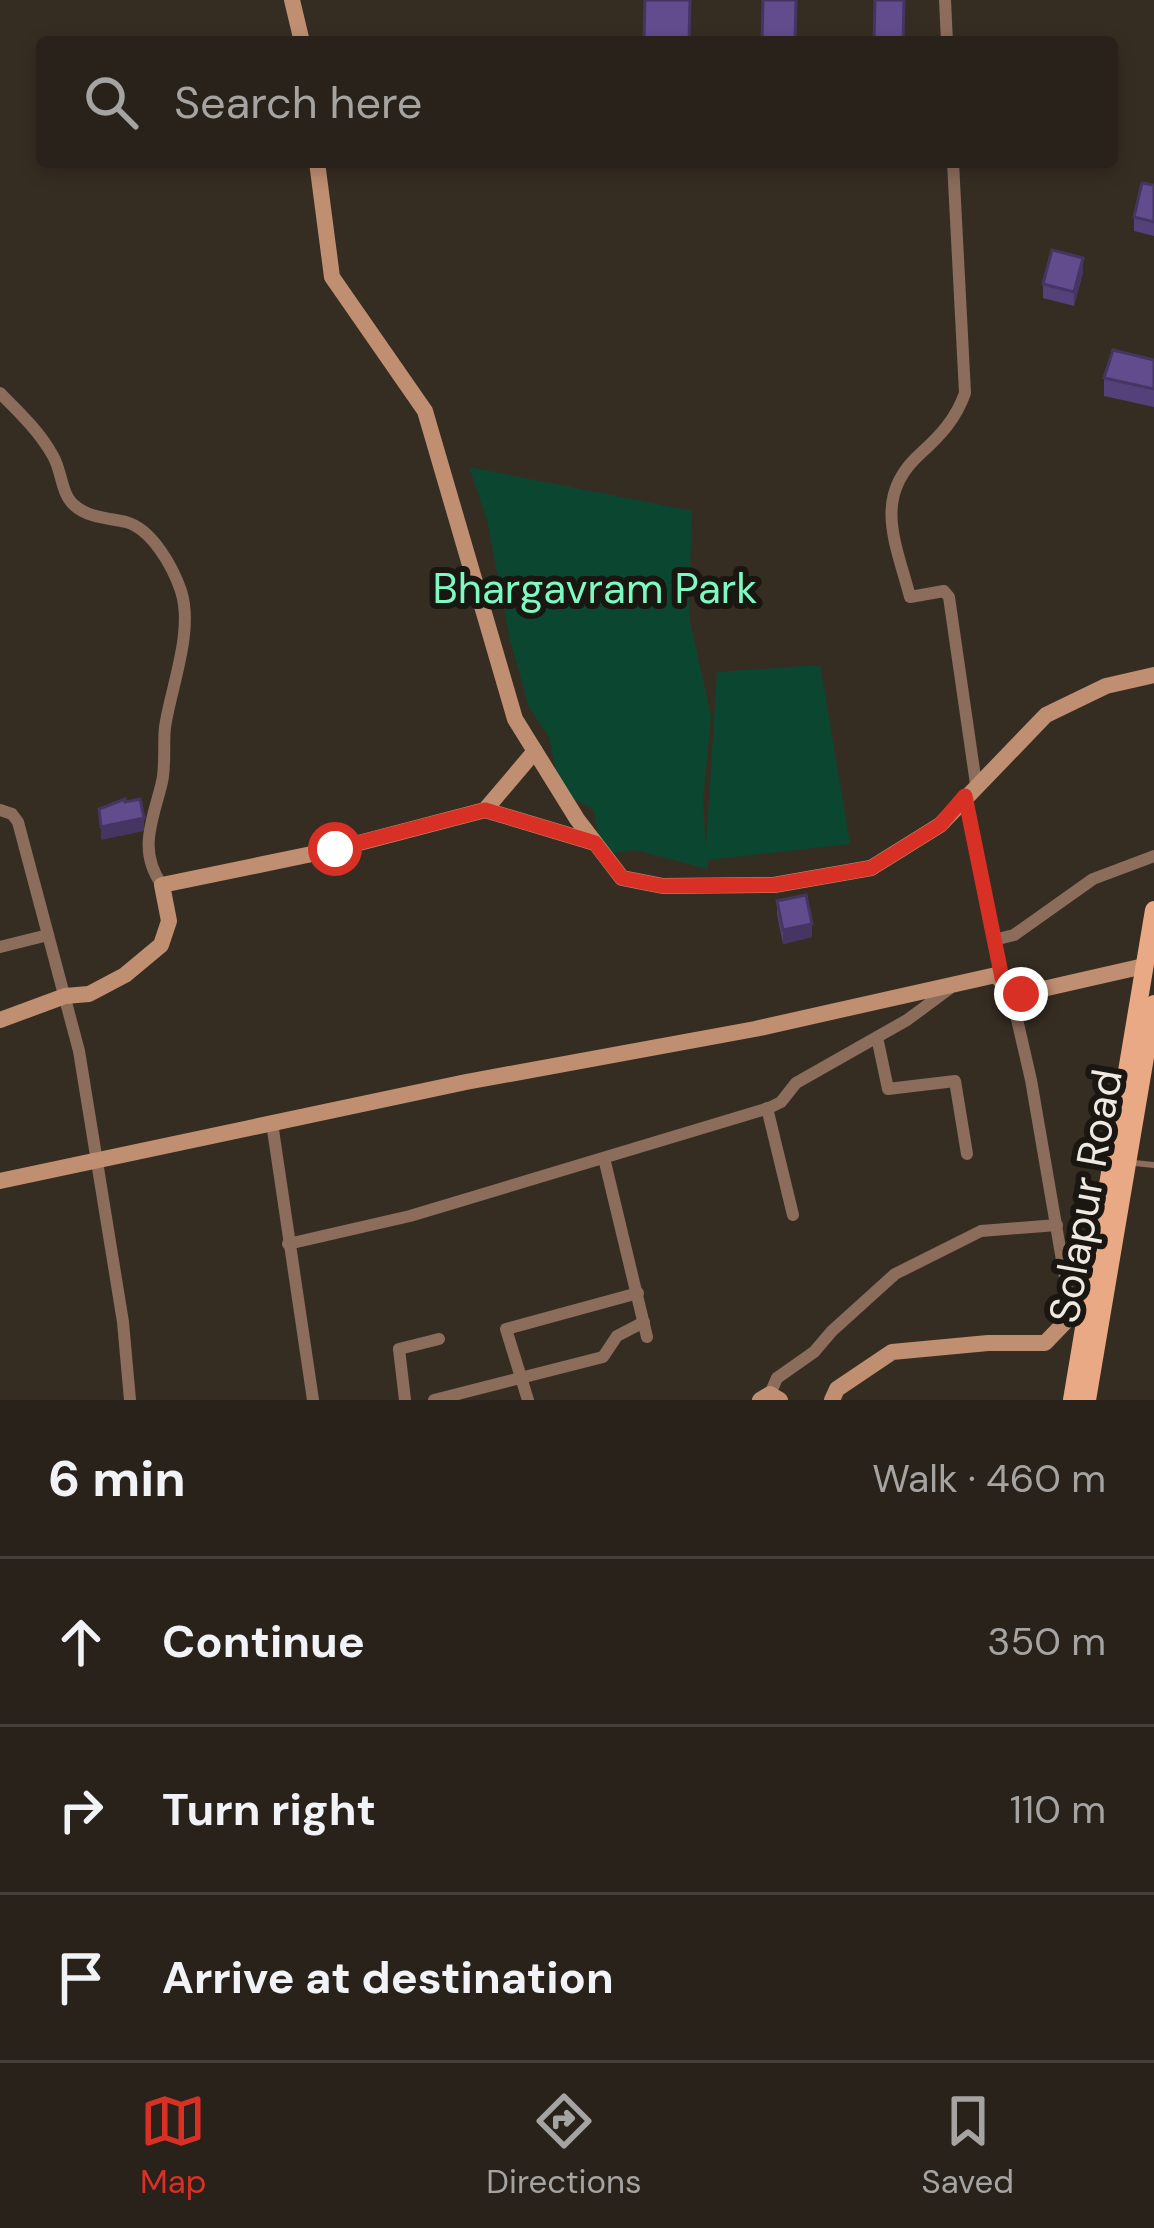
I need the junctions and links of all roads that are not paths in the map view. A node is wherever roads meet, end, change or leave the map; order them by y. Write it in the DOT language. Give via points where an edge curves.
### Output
graph roads {
  1 [pos="292,0"];
  2 [pos="945,0"];
  3 [pos="301,36"];
  4 [pos="947,36"];
  5 [pos="318,168"];
  6 [pos="953,168"];
  7 [pos="0,393"];
  8 [pos="1154,674"];
  9 [pos="535,752"];
  10 [pos="971,790"];
  11 [pos="0,810"];
  12 [pos="485,810"];
  13 [pos="595,843"];
  14 [pos="1154,856"];
  15 [pos="162,885"];
  16 [pos="1154,910"];
  17 [pos="48,934"];
  18 [pos="994,940"];
  19 [pos="0,947"];
  20 [pos="1144,966"];
  21 [pos="955,985"];
  22 [pos="1006,986"];
  23 [pos="65,996"];
  24 [pos="1149,1013"];
  25 [pos="0,1020"];
  26 [pos="877,1036"];
  27 [pos="767,1108"];
  28 [pos="272,1123"];
  29 [pos="967,1154"];
  30 [pos="604,1158"];
  31 [pos="98,1160"];
  32 [pos="1119,1162"];
  33 [pos="1154,1165"];
  34 [pos="0,1181"];
  35 [pos="793,1214"];
  36 [pos="1057,1225"];
  37 [pos="288,1244"];
  38 [pos="638,1294"];
  39 [pos="1078,1318"];
  40 [pos="644,1322"];
  41 [pos="647,1337"];
  42 [pos="439,1339"];
  43 [pos="524,1379"];
  44 [pos="770,1398"];
  45 [pos="443,1399"];
  46 [pos="130,1400"];
  47 [pos="313,1400"];
  48 [pos="406,1400"];
  49 [pos="528,1400"];
  50 [pos="832,1400"];
  51 [pos="1072,1400"];
  52 [pos="1087,1400"];
  1 -- 3 [label="street"];
  2 -- 4 [label="street"];
  5 -- 9 [label="street" via="332,277 424,411 515,719"];
  6 -- 10 [label="street" via="965,393 938,439 901,473 891,512 910,597 949,597"];
  7 -- 15 [label="street" via="37,431 70,502 142,530 182,593 163,777 146,847"];
  8 -- 10 [label="street" via="1046,715"];
  9 -- 12 [label="street"];
  9 -- 13 [label="street"];
  10 -- 13 [label="street" via="940,825 871,868 774,885 663,886 622,878"];
  10 -- 18 [label="street"];
  11 -- 17 [label="street" via="18,822"];
  12 -- 13 [label="street"];
  12 -- 15 [label="street"];
  14 -- 18 [label="street" via="1093,879 1014,935"];
  15 -- 23 [label="street" via="170,921 161,945 125,975 89,994"];
  16 -- 20 [label="main road, Solapur Road"];
  17 -- 19 [label="street"];
  17 -- 23 [label="street"];
  18 -- 22 [label="street"];
  20 -- 22 [label="street" via="1044,991"];
  20 -- 24 [label="main road, Solapur Road"];
  21 -- 22 [label="street" via="995,974"];
  21 -- 26 [label="street"];
  21 -- 28 [label="street"];
  22 -- 36 [label="street"];
  23 -- 25 [label="street"];
  23 -- 31 [label="street"];
  24 -- 32 [label="main road, Solapur Road"];
  26 -- 27 [label="street"];
  26 -- 29 [label="street" via="888,1089 955,1081"];
  27 -- 30 [label="street"];
  27 -- 35 [label="street"];
  28 -- 31 [label="street"];
  28 -- 37 [label="street"];
  30 -- 37 [label="street"];
  30 -- 38 [label="street"];
  31 -- 34 [label="street"];
  31 -- 46 [label="street"];
  32 -- 33 [label="lane"];
  32 -- 39 [label="main road"];
  32 -- 52 [label="main road, Solapur Road"];
  36 -- 39 [label="street"];
  36 -- 44 [label="street" via="981,1231 895,1274 777,1378"];
  37 -- 47 [label="street"];
  38 -- 40 [label="street"];
  38 -- 43 [label="street" via="506,1329"];
  39 -- 50 [label="street" via="1045,1343 892,1352"];
  39 -- 51 [label="main road"];
  40 -- 41 [label="street"];
  40 -- 43 [label="street" via="616,1336 603,1357"];
  42 -- 48 [label="street" via="399,1349"];
  43 -- 45 [label="street"];
  43 -- 49 [label="street"];
}
